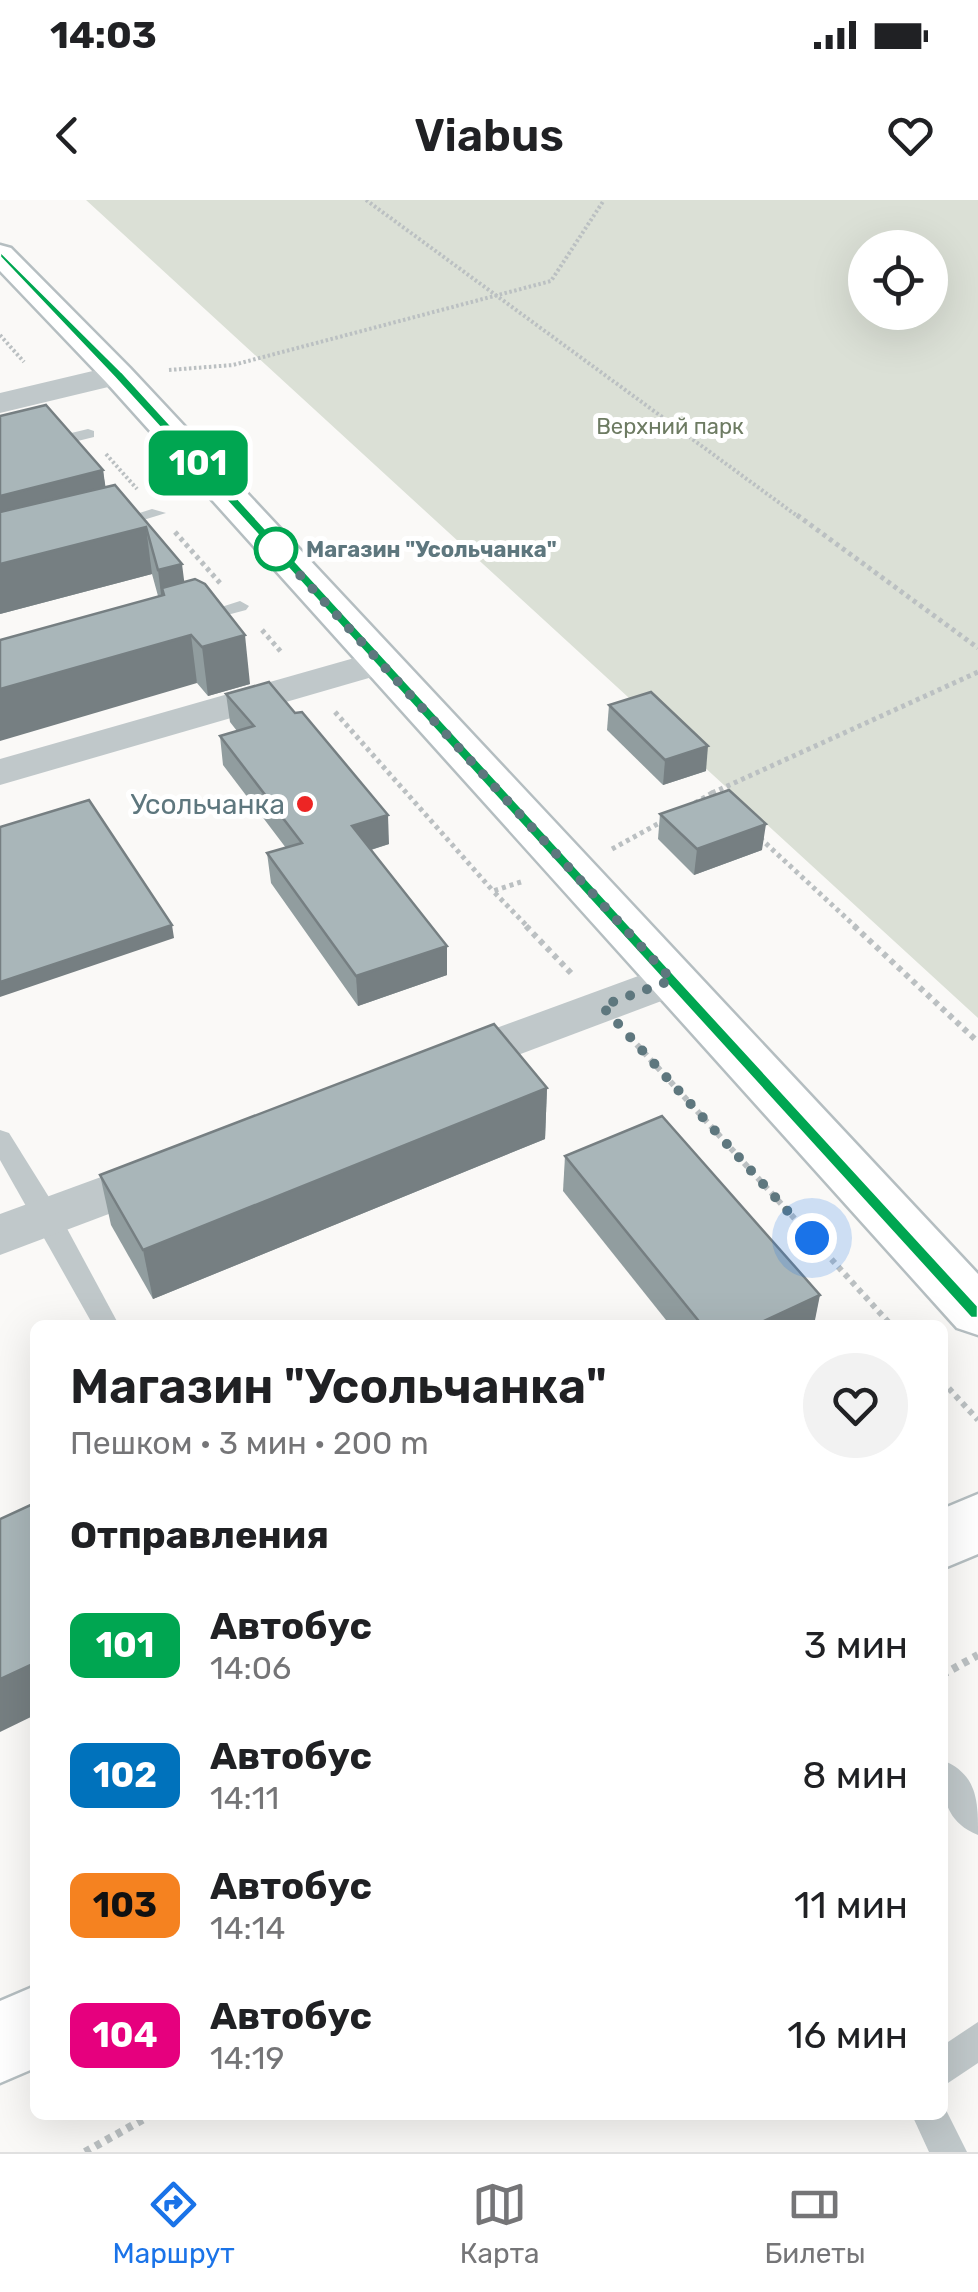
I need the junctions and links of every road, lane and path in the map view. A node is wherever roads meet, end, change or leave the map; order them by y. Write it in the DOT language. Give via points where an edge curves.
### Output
graph roads {
  1 [pos="366,200"];
  2 [pos="604,200"];
  3 [pos="0,254"];
  4 [pos="497,296"];
  5 [pos="0,345"];
  6 [pos="9,345"];
  7 [pos="118,375"];
  8 [pos="0,403"];
  9 [pos="88,434"];
  10 [pos="0,455"];
  11 [pos="158,513"];
  12 [pos="88,531"];
  13 [pos="240,606"];
  14 [pos="166,626"];
  15 [pos="978,648"];
  16 [pos="379,663"];
  17 [pos="978,672"];
  18 [pos="0,772"];
  19 [pos="712,793"];
  20 [pos="726,806"];
  21 [pos="754,833"];
  22 [pos="595,859"];
  23 [pos="526,881"];
  24 [pos="672,980"];
  25 [pos="602,1006"];
  26 [pos="978,1042"];
  27 [pos="399,1083"];
  28 [pos="0,1139"];
  29 [pos="214,1154"];
  30 [pos="48,1217"];
  31 [pos="0,1235"];
  32 [pos="978,1312"];
  33 [pos="103,1320"];
  34 [pos="887,1320"];
  35 [pos="948,1388"];
  36 [pos="978,1420"];
  37 [pos="978,1522"];
  38 [pos="948,1538"];
  39 [pos="978,1655"];
  40 [pos="948,1671"];
  41 [pos="948,1782"];
  42 [pos="978,1819"];
  43 [pos="30,2028"];
  44 [pos="978,2040"];
  45 [pos="0,2044"];
  46 [pos="948,2064"];
  47 [pos="142,2120"];
  48 [pos="933,2120"];
  49 [pos="85,2152"];
  50 [pos="949,2152"];
  1 -- 4 [label="path"];
  2 -- 4 [label="path" via="551,281"];
  3 -- 7 [label="street"];
  4 -- 7 [label="path" via="233,365"];
  4 -- 15 [label="path"];
  5 -- 6 [label="path"];
  7 -- 8 [label="street"];
  7 -- 16 [label="street"];
  9 -- 10 [label="lane"];
  11 -- 12 [label="lane"];
  13 -- 14 [label="lane"];
  16 -- 18 [label="street"];
  16 -- 24 [label="street"];
  17 -- 19 [label="path"];
  19 -- 20 [label="path"];
  19 -- 22 [label="path"];
  21 -- 26 [label="path"];
  23 -- 25 [label="path" via="493,890"];
  24 -- 25 [label="street"];
  24 -- 32 [label="street"];
  25 -- 27 [label="street"];
  25 -- 34 [label="path"];
  28 -- 30 [label="lane"];
  29 -- 30 [label="street"];
  30 -- 31 [label="street"];
  30 -- 33 [label="lane"];
  35 -- 36 [label="path"];
  37 -- 38 [label="street"];
  39 -- 40 [label="path"];
  41 -- 42 [label="lane"];
  43 -- 45 [label="street"];
  44 -- 46 [label="lane"];
  47 -- 49 [label="path"];
  48 -- 50 [label="lane"];
}
